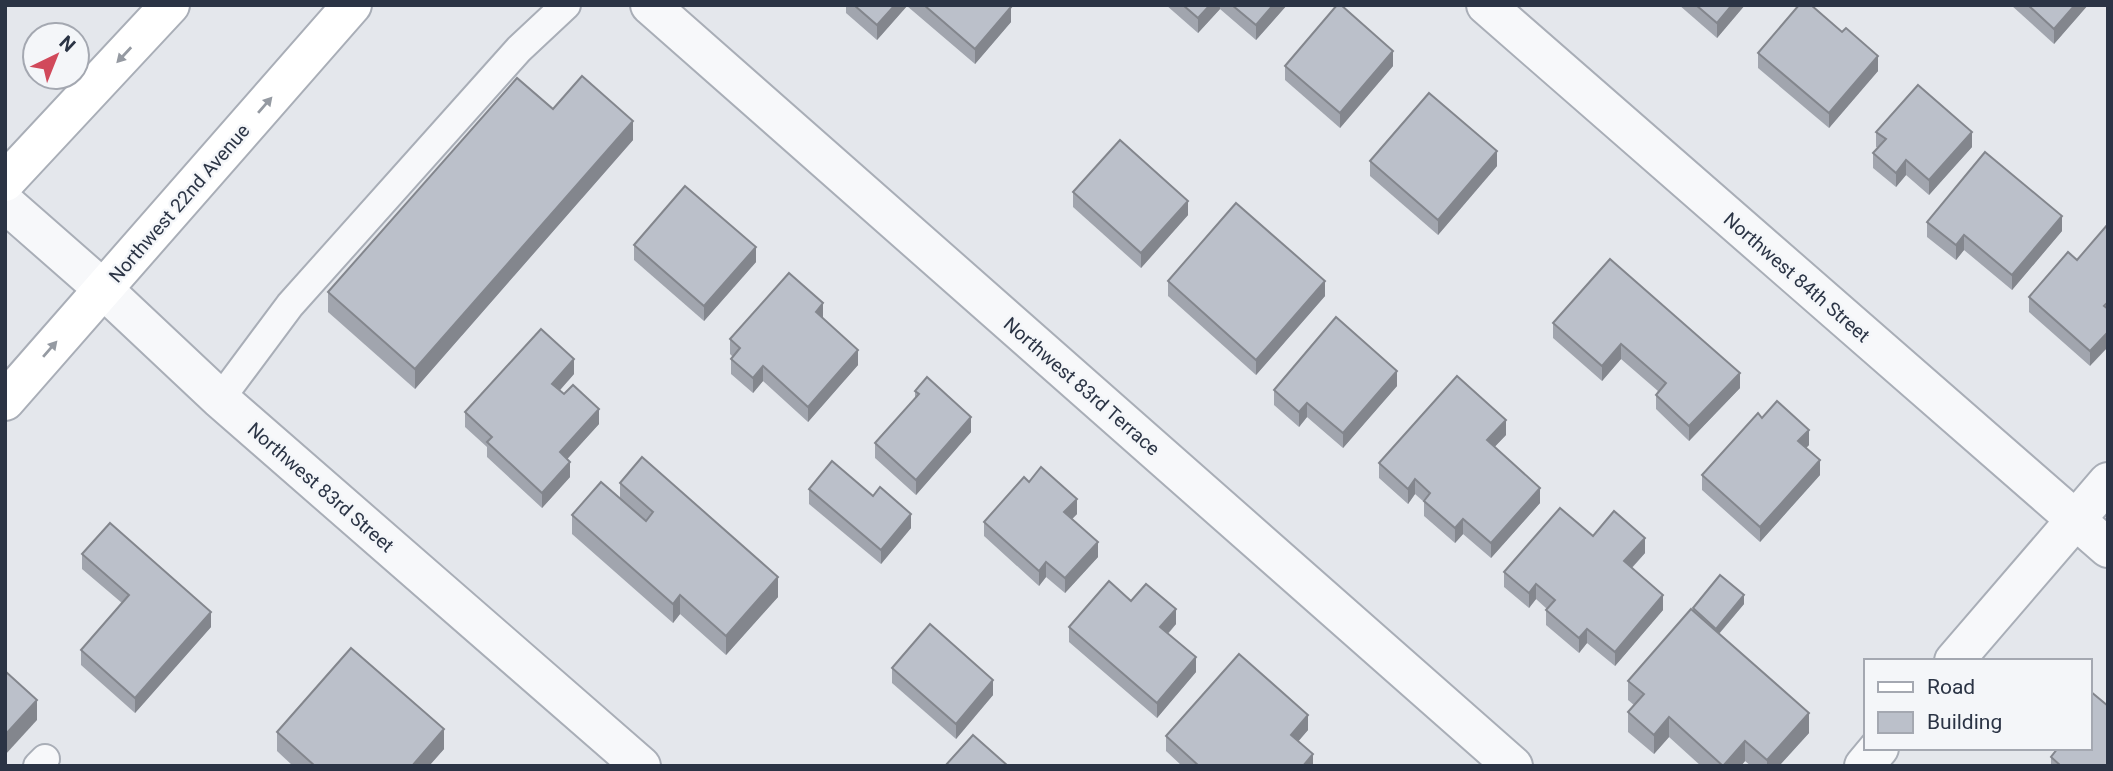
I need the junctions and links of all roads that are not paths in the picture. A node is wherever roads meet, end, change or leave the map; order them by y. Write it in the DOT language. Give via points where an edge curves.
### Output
graph roads {
  1 [pos="170,5"];
  2 [pos="352,5"];
  3 [pos="566,5"];
  4 [pos="650,5"];
  5 [pos="1486,5"];
  6 [pos="5,182"];
  7 [pos="5,203"];
  8 [pos="103,289"];
  9 [pos="220,399"];
  10 [pos="5,401"];
  11 [pos="2108,482"];
  12 [pos="2075,519"];
  13 [pos="2108,548"];
  14 [pos="1956,659"];
  15 [pos="1877,750"];
  16 [pos="641,766"];
  17 [pos="1513,766"];
  18 [pos="1864,766"];
  1 -- 6 [label="main road, one-way"];
  8 -- 2 [label="main road, Northwest 22nd Avenue, one-way"];
  3 -- 9 [label="lane" via="519,48 290,305"];
  4 -- 17 [label="street, Northwest 83rd Terrace"];
  5 -- 12 [label="street, Northwest 84th Street"];
  7 -- 8 [label="street, Northwest 83rd Street"];
  8 -- 9 [label="street, Northwest 83rd Street"];
  10 -- 8 [label="main road, Northwest 22nd Avenue, one-way"];
  9 -- 16 [label="street, Northwest 83rd Street"];
  11 -- 12 [label="street"];
  12 -- 13 [label="street, Northwest 84th Street"];
  12 -- 14 [label="street"];
  15 -- 18 [label="street"];
}
